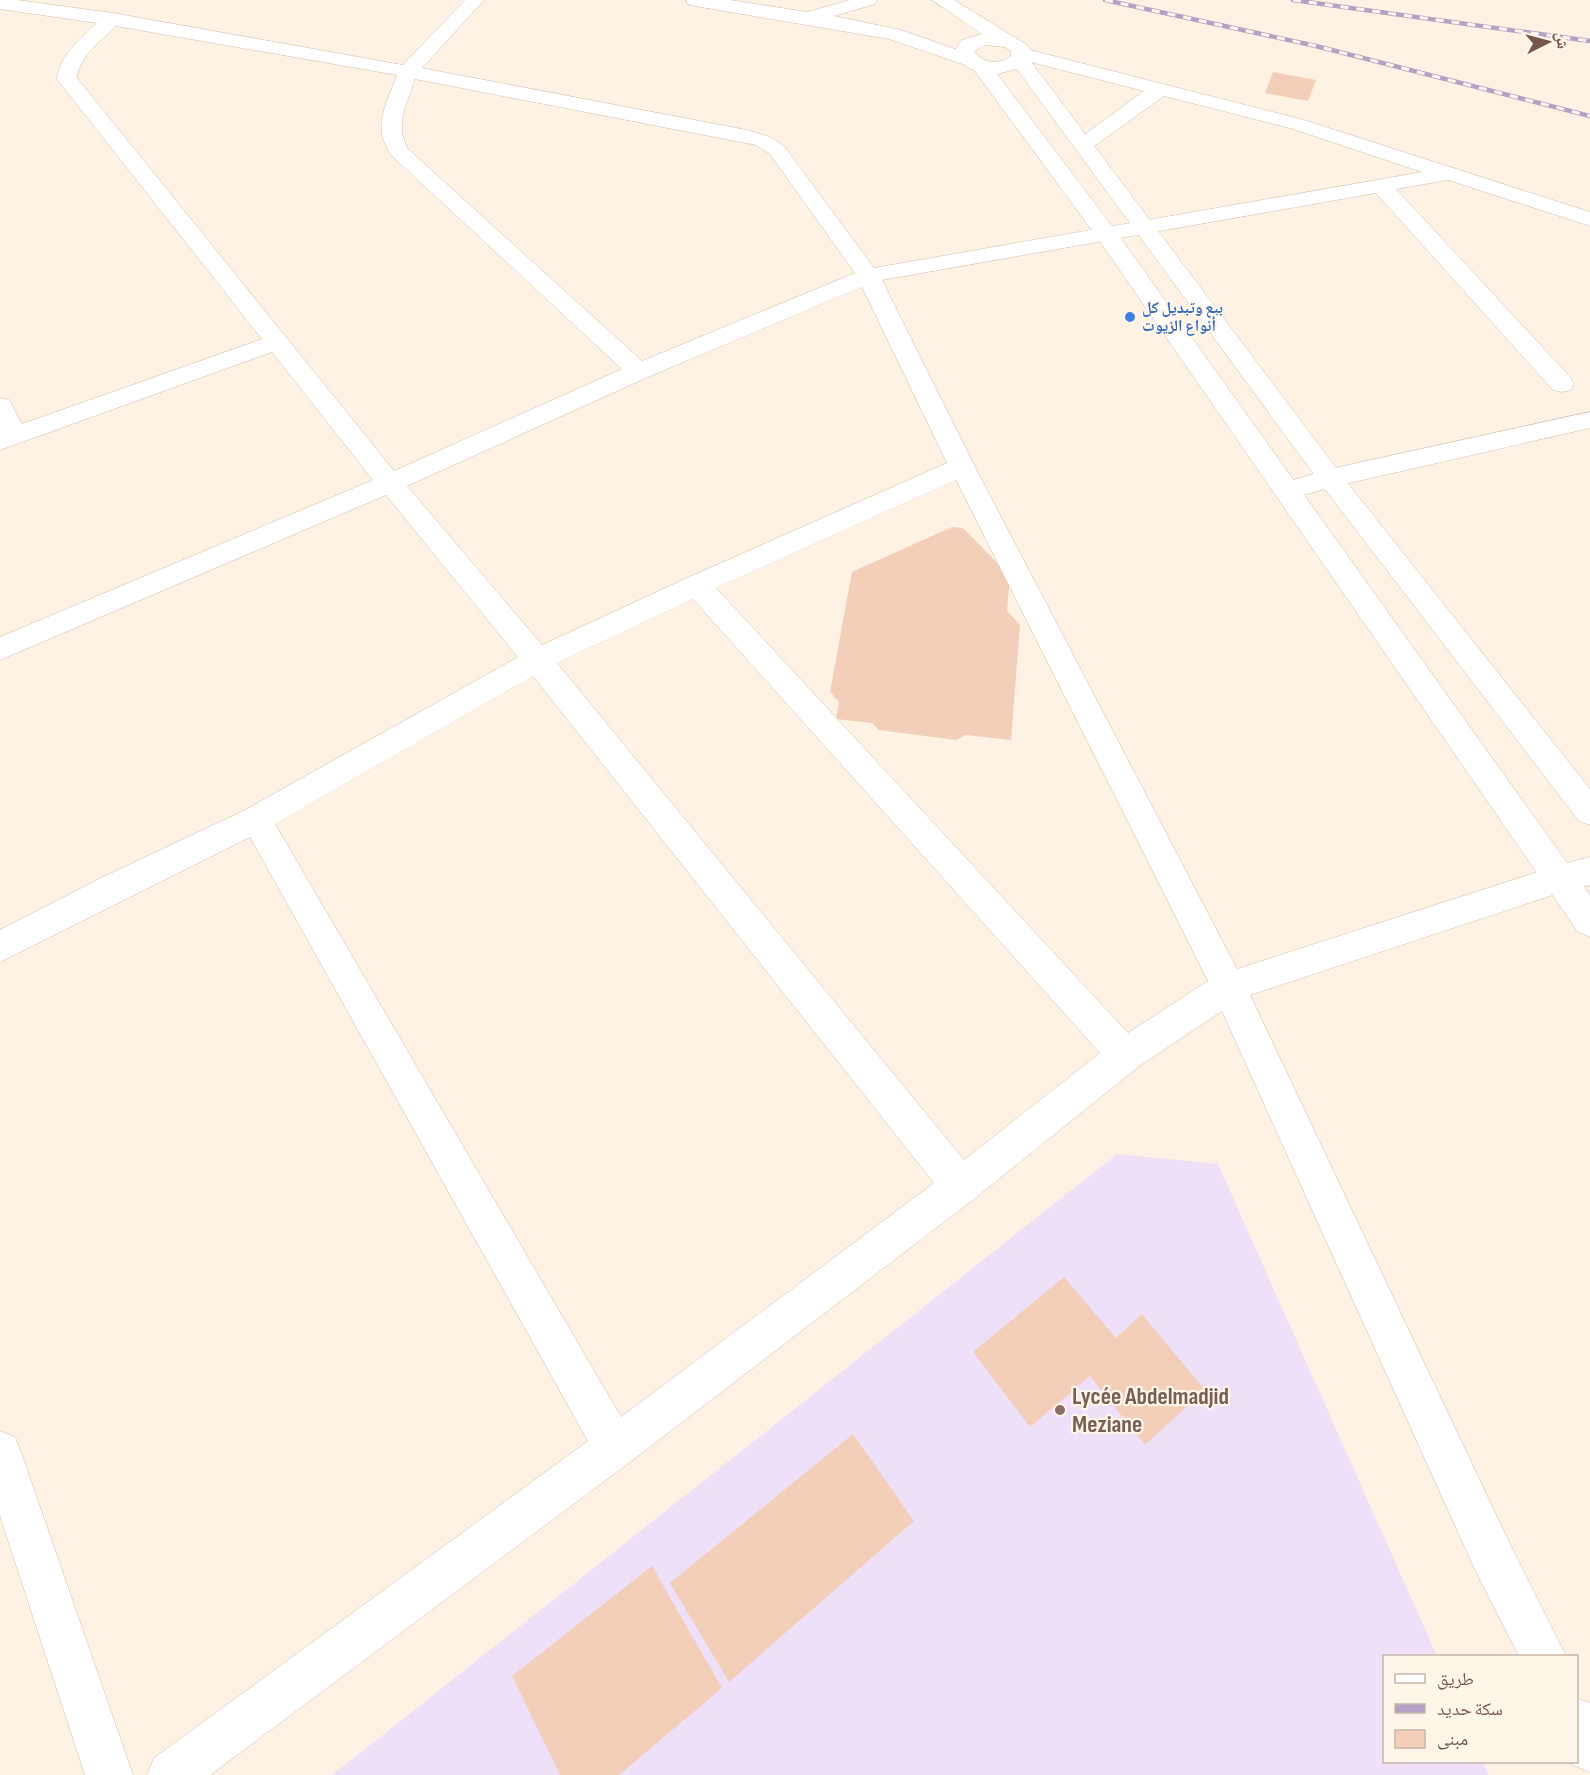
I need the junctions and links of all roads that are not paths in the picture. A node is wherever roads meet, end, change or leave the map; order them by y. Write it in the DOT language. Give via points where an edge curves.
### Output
graph roads {
  1 [pos="475,0"];
  2 [pos="694,0"];
  3 [pos="868,0"];
  4 [pos="944,2"];
  5 [pos="0,3"];
  6 [pos="799,16"];
  7 [pos="113,19"];
  8 [pos="974,52"];
  9 [pos="1016,52"];
  10 [pos="408,71"];
  11 [pos="1159,90"];
  12 [pos="1083,145"];
  13 [pos="1450,173"];
  14 [pos="1382,186"];
  15 [pos="1590,219"];
  16 [pos="1144,229"];
  17 [pos="1107,235"];
  18 [pos="868,276"];
  19 [pos="278,341"];
  20 [pos="639,371"];
  21 [pos="0,406"];
  22 [pos="1590,414"];
  23 [pos="1590,420"];
  24 [pos="8,438"];
  25 [pos="962,467"];
  26 [pos="1330,478"];
  27 [pos="390,483"];
  28 [pos="1287,491"];
  29 [pos="697,585"];
  30 [pos="0,649"];
  31 [pos="537,660"];
  32 [pos="1590,812"];
  33 [pos="256,819"];
  34 [pos="1574,875"];
  35 [pos="1590,922"];
  36 [pos="0,947"];
  37 [pos="1228,987"];
  38 [pos="1125,1055"];
  39 [pos="960,1186"];
  40 [pos="615,1447"];
  41 [pos="0,1452"];
  42 [pos="1542,1655"];
  43 [pos="1578,1725"];
  44 [pos="1590,1748"];
  45 [pos="109,1775"];
  46 [pos="171,1775"];
  1 -- 10 [label="street"];
  2 -- 6 [label="street"];
  3 -- 6 [label="street"];
  4 -- 8 [label="street"];
  4 -- 9 [label="street"];
  5 -- 7 [label="street"];
  6 -- 8 [label="street"];
  7 -- 10 [label="street"];
  7 -- 19 [label="street" via="73,59 66,79"];
  8 -- 9 [label="street" via="992,39"];
  8 -- 9 [label="street" via="1008,66"];
  8 -- 17 [label="street"];
  9 -- 11 [label="street"];
  9 -- 12 [label="street"];
  10 -- 18 [label="street" via="763,141 777,150"];
  10 -- 20 [label="street" via="390,125 399,152"];
  11 -- 12 [label="street"];
  11 -- 13 [label="street" via="1297,124"];
  12 -- 16 [label="street"];
  13 -- 14 [label="street"];
  13 -- 15 [label="street"];
  14 -- 16 [label="street"];
  14 -- 22 [label="street" via="1571,382"];
  16 -- 17 [label="street"];
  16 -- 26 [label="street"];
  17 -- 18 [label="street"];
  17 -- 28 [label="street"];
  18 -- 20 [label="street"];
  18 -- 25 [label="street"];
  19 -- 24 [label="street"];
  19 -- 27 [label="street"];
  20 -- 27 [label="street"];
  21 -- 24 [label="street"];
  23 -- 26 [label="street"];
  25 -- 29 [label="street"];
  25 -- 37 [label="street"];
  26 -- 28 [label="street"];
  26 -- 32 [label="street"];
  27 -- 30 [label="street"];
  27 -- 31 [label="street"];
  28 -- 34 [label="street"];
  29 -- 31 [label="street"];
  29 -- 38 [label="street"];
  31 -- 33 [label="street"];
  31 -- 39 [label="street"];
  33 -- 36 [label="street"];
  33 -- 40 [label="street"];
  34 -- 35 [label="street"];
  34 -- 37 [label="street"];
  37 -- 38 [label="street"];
  37 -- 42 [label="street" via="1488,1547"];
  38 -- 39 [label="street"];
  39 -- 40 [label="street"];
  40 -- 46 [label="street"];
  41 -- 45 [label="street"];
  43 -- 44 [label="street"];
}
